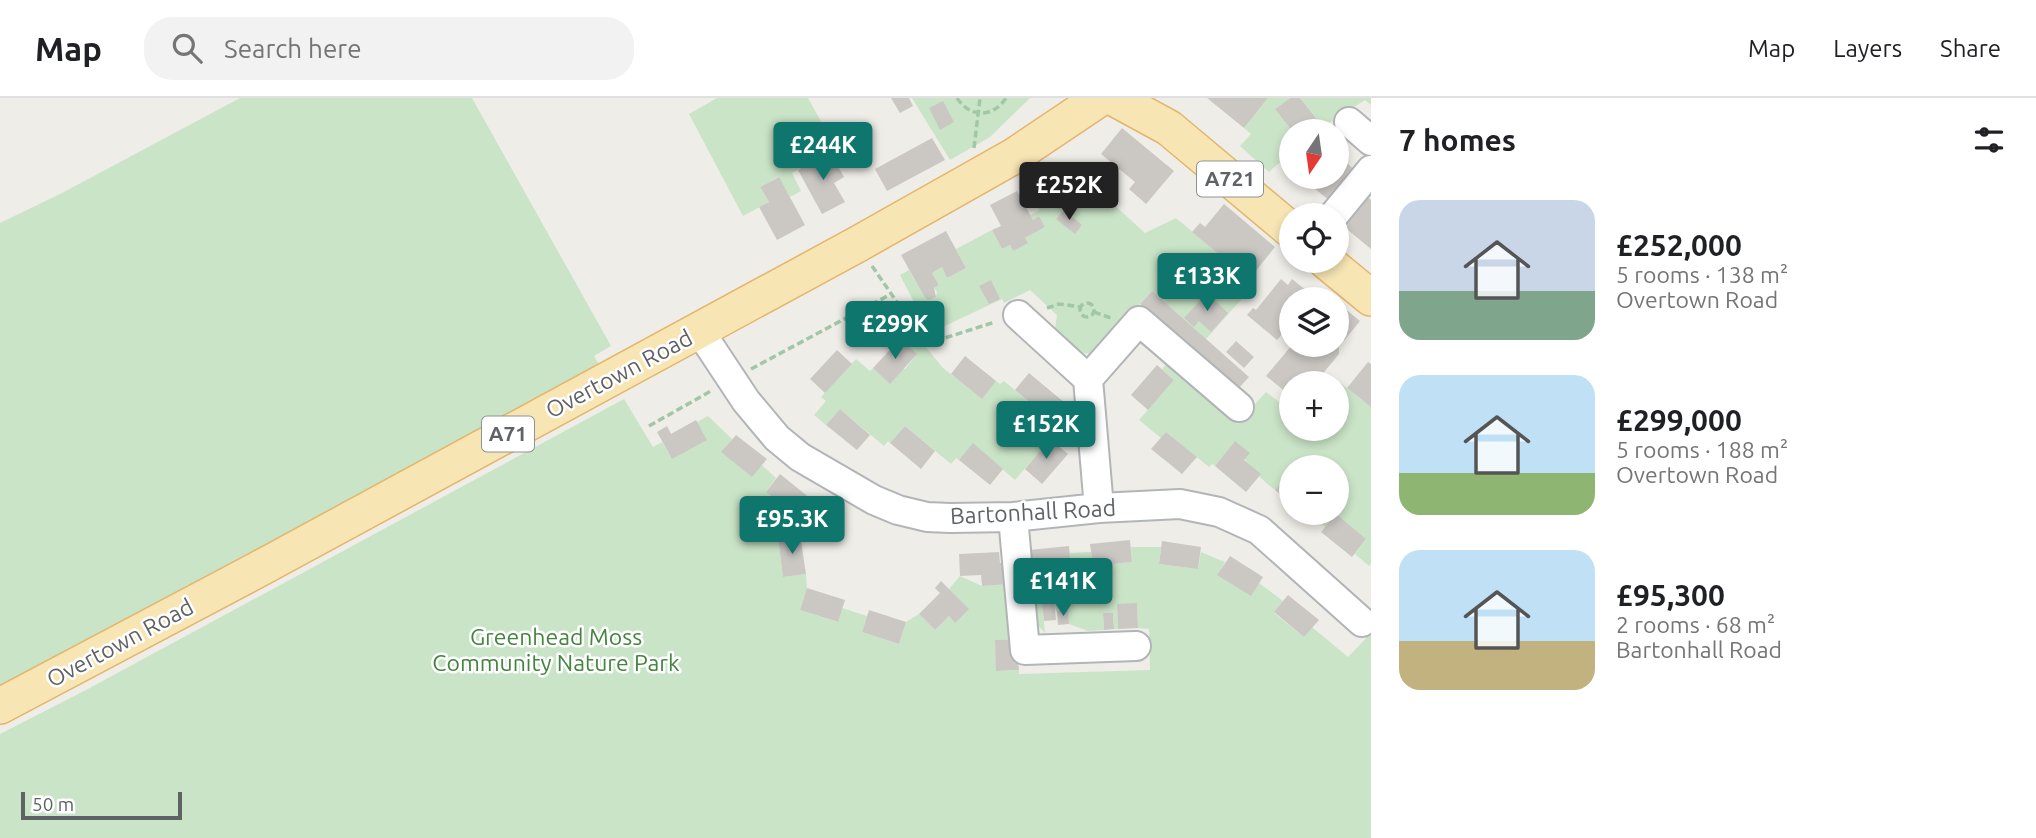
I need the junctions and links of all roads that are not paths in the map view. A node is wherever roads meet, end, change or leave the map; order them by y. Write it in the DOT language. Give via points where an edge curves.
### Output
graph roads {
  1 [pos="1052,98"];
  2 [pos="1097,98"];
  3 [pos="1106,98"];
  4 [pos="1114,98"];
  5 [pos="1162,113"];
  6 [pos="1349,122"];
  7 [pos="1371,141"];
  8 [pos="1013,156"];
  9 [pos="1371,170"];
  10 [pos="1344,203"];
  11 [pos="1279,219"];
  12 [pos="1341,273"];
  13 [pos="1371,298"];
  14 [pos="1018,315"];
  15 [pos="699,331"];
  16 [pos="1088,379"];
  17 [pos="1239,407"];
  18 [pos="1099,508"];
  19 [pos="1013,517"];
  20 [pos="1362,622"];
  21 [pos="1136,646"];
  22 [pos="0,706"];
  1 -- 8 [label="main road, Overtown Road / A71"];
  2 -- 3 [label="main road"];
  2 -- 8 [label="main road, Overtown Road / A71"];
  4 -- 5 [label="main road, A721"];
  5 -- 11 [label="main road, A721"];
  6 -- 7 [label="street"];
  8 -- 15 [label="main road, Overtown Road / A71"];
  9 -- 10 [label="street"];
  12 -- 13 [label="main road"];
  14 -- 16 [label="street"];
  15 -- 19 [label="street, Bartonhall Road" via="763,424 800,457 898,510 927,517"];
  15 -- 22 [label="main road, Overtown Road / A71"];
  16 -- 17 [label="street" via="1139,321"];
  16 -- 18 [label="street"];
  18 -- 19 [label="street, Bartonhall Road"];
  18 -- 20 [label="street, Bartonhall Road" via="1180,504 1219,512 1259,530"];
  19 -- 21 [label="street" via="1025,650"];
}
